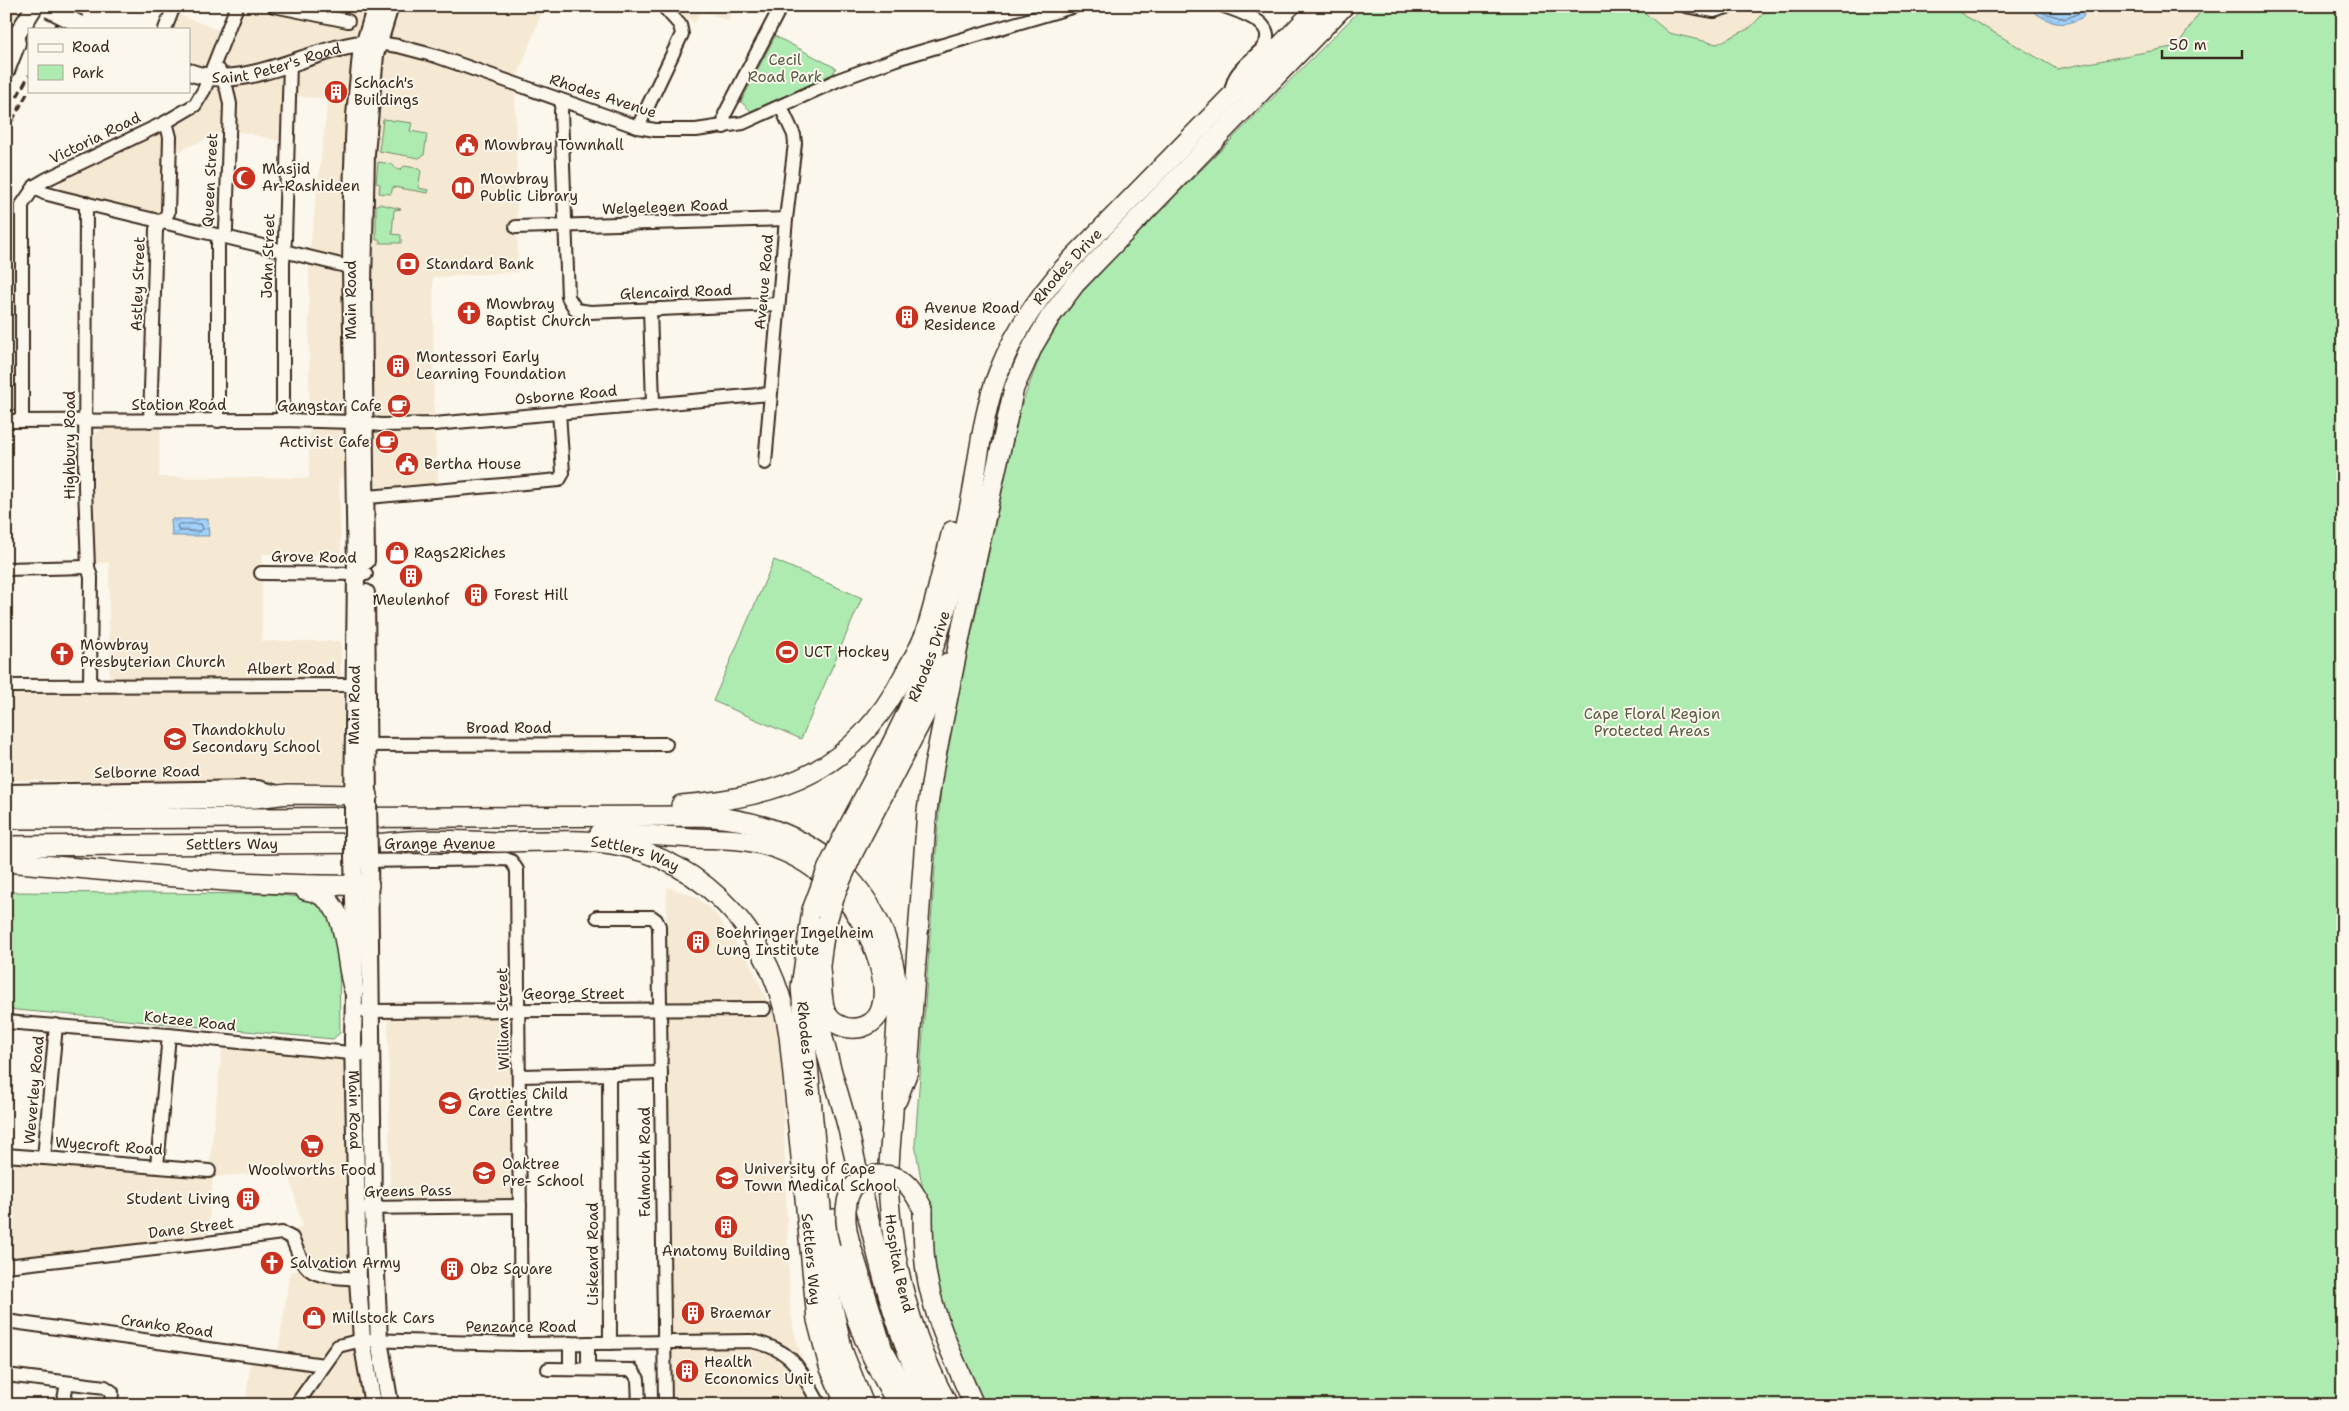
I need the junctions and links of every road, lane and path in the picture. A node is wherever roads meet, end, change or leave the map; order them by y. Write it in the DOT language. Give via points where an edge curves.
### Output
graph roads {
  1 [pos="174,6"];
  2 [pos="237,6"];
  3 [pos="274,6"];
  4 [pos="376,6"];
  5 [pos="390,6"];
  6 [pos="663,6"];
  7 [pos="781,6"];
  8 [pos="1075,6"];
  9 [pos="1224,6"];
  10 [pos="1319,6"];
  11 [pos="1344,6"];
  12 [pos="1686,6"];
  13 [pos="1730,6"];
  14 [pos="43,7"];
  15 [pos="348,21"];
  16 [pos="83,26"];
  17 [pos="166,28"];
  18 [pos="20,31"];
  19 [pos="371,43"];
  20 [pos="6,52"];
  21 [pos="290,63"];
  22 [pos="6,71"];
  23 [pos="190,72"];
  24 [pos="216,79"];
  25 [pos="737,92"];
  26 [pos="1228,99"];
  27 [pos="562,101"];
  28 [pos="781,107"];
  29 [pos="166,122"];
  30 [pos="743,122"];
  31 [pos="724,126"];
  32 [pos="638,127"];
  33 [pos="63,171"];
  34 [pos="35,186"];
  35 [pos="63,198"];
  36 [pos="86,203"];
  37 [pos="786,219"];
  38 [pos="162,221"];
  39 [pos="566,226"];
  40 [pos="516,227"];
  41 [pos="222,237"];
  42 [pos="284,252"];
  43 [pos="357,269"];
  44 [pos="778,304"];
  45 [pos="650,309"];
  46 [pos="770,394"];
  47 [pos="653,404"];
  48 [pos="559,412"];
  49 [pos="283,420"];
  50 [pos="6,421"];
  51 [pos="22,421"];
  52 [pos="150,421"];
  53 [pos="218,421"];
  54 [pos="86,422"];
  55 [pos="359,422"];
  56 [pos="980,444"];
  57 [pos="765,463"];
  58 [pos="360,498"];
  59 [pos="88,567"];
  60 [pos="6,569"];
  61 [pos="262,573"];
  62 [pos="361,574"];
  63 [pos="966,602"];
  64 [pos="360,685"];
  65 [pos="6,686"];
  66 [pos="90,686"];
  67 [pos="666,744"];
  68 [pos="360,745"];
  69 [pos="6,791"];
  70 [pos="288,794"];
  71 [pos="360,799"];
  72 [pos="6,802"];
  73 [pos="624,816"];
  74 [pos="6,819"];
  75 [pos="447,839"];
  76 [pos="6,846"];
  77 [pos="847,847"];
  78 [pos="361,858"];
  79 [pos="6,862"];
  80 [pos="518,874"];
  81 [pos="254,881"];
  82 [pos="362,885"];
  83 [pos="820,916"];
  84 [pos="597,917"];
  85 [pos="804,957"];
  86 [pos="820,969"];
  87 [pos="362,970"];
  88 [pos="354,990"];
  89 [pos="764,1009"];
  90 [pos="519,1010"];
  91 [pos="659,1010"];
  92 [pos="363,1011"];
  93 [pos="6,1022"];
  94 [pos="56,1025"];
  95 [pos="169,1035"];
  96 [pos="353,1053"];
  97 [pos="370,1055"];
  98 [pos="661,1073"];
  99 [pos="609,1074"];
  100 [pos="520,1076"];
  101 [pos="893,1112"];
  102 [pos="846,1122"];
  103 [pos="6,1155"];
  104 [pos="44,1158"];
  105 [pos="157,1166"];
  106 [pos="210,1171"];
  107 [pos="520,1206"];
  108 [pos="356,1208"];
  109 [pos="373,1208"];
  110 [pos="6,1266"];
  111 [pos="358,1279"];
  112 [pos="6,1321"];
  113 [pos="362,1340"];
  114 [pos="379,1340"];
  115 [pos="588,1343"];
  116 [pos="610,1343"];
  117 [pos="663,1343"];
  118 [pos="521,1344"];
  119 [pos="570,1344"];
  120 [pos="324,1365"];
  121 [pos="588,1368"];
  122 [pos="548,1369"];
  123 [pos="570,1369"];
  124 [pos="6,1375"];
  125 [pos="67,1383"];
  126 [pos="63,1405"];
  127 [pos="111,1405"];
  128 [pos="296,1405"];
  129 [pos="373,1405"];
  130 [pos="390,1405"];
  131 [pos="639,1405"];
  132 [pos="665,1405"];
  133 [pos="820,1405"];
  134 [pos="846,1405"];
  135 [pos="864,1405"];
  136 [pos="899,1405"];
  137 [pos="914,1405"];
  138 [pos="921,1405"];
  139 [pos="932,1405"];
  140 [pos="948,1405"];
  141 [pos="974,1405"];
  1 -- 17 [label="street"];
  2 -- 24 [label="street, Queen Street" via="215,63"];
  3 -- 15 [label="street"];
  4 -- 19 [label="main road, Main Road"];
  5 -- 19 [label="main road, Main Road"];
  6 -- 32 [label="street" via="680,25 682,34"];
  7 -- 25 [label="street"];
  8 -- 28 [label="street, Rhodes Avenue" via="896,59 838,80"];
  9 -- 26 [label="street" via="1256,19 1266,35 1262,49 1237,75"];
  10 -- 26 [label="highway, Rhodes Drive"];
  11 -- 63 [label="highway, Rhodes Drive" via="1087,270 1050,316 1014,388"];
  12 -- 13 [label="street" via="1714,11"];
  14 -- 16 [label="main road, bridge"];
  14 -- 18 [label="main road"];
  18 -- 20 [label="main road"];
  18 -- 22 [label="main road"];
  19 -- 21 [label="main road, Saint Peter's Road"];
  19 -- 27 [label="street, Rhodes Avenue" via="436,56"];
  19 -- 43 [label="main road, Main Road" via="355,115"];
  21 -- 24 [label="main road, Saint Peter's Road"];
  21 -- 42 [label="street, John Street"];
  23 -- 24 [label="main road, Saint Peter's Road"];
  24 -- 29 [label="street, Victoria Road" via="195,106"];
  24 -- 41 [label="street, Queen Street" via="230,104 226,230"];
  25 -- 30 [label="street" via="736,108"];
  25 -- 31 [label="street" via="725,114"];
  26 -- 56 [label="highway, Rhodes Drive" via="1044,291 1023,322 998,372"];
  27 -- 32 [label="street, Rhodes Avenue"];
  27 -- 39 [label="street"];
  28 -- 30 [label="street, Rhodes Avenue"];
  28 -- 37 [label="street, Avenue Road" via="795,143"];
  29 -- 33 [label="street, Victoria Road"];
  29 -- 38 [label="street, Astley Street" via="170,137 168,213"];
  30 -- 31 [label="street, Rhodes Avenue"];
  31 -- 32 [label="street, Rhodes Avenue" via="675,131"];
  33 -- 34 [label="street, Victoria Road"];
  33 -- 35 [label="street" via="59,184"];
  34 -- 35 [label="street" via="44,193"];
  34 -- 51 [label="street" via="21,208"];
  35 -- 36 [label="street"];
  36 -- 38 [label="street"];
  36 -- 54 [label="street, Highbury Road"];
  37 -- 39 [label="street, Welgelegen Road"];
  37 -- 44 [label="street, Avenue Road"];
  38 -- 41 [label="street"];
  38 -- 52 [label="street, Astley Street" via="156,229"];
  39 -- 40 [label="street, Welgelegen Road"];
  39 -- 45 [label="street, Glencaird Road" via="568,297 576,310"];
  41 -- 42 [label="street"];
  41 -- 53 [label="street, Queen Street" via="218,243"];
  42 -- 43 [label="street"];
  42 -- 49 [label="street, John Street"];
  43 -- 55 [label="main road, Main Road"];
  44 -- 45 [label="street, Glencaird Road"];
  44 -- 46 [label="street, Avenue Road"];
  45 -- 47 [label="street"];
  46 -- 47 [label="street, Osborne Road"];
  46 -- 57 [label="street, Avenue Road"];
  47 -- 48 [label="street, Osborne Road"];
  48 -- 55 [label="street, Osborne Road" via="434,424"];
  48 -- 58 [label="street" via="563,473 559,480"];
  49 -- 53 [label="street, Station Road"];
  49 -- 55 [label="street, Station Road"];
  50 -- 51 [label="street, Station Road"];
  51 -- 54 [label="street, Station Road"];
  52 -- 53 [label="street, Station Road"];
  52 -- 54 [label="street, Station Road"];
  54 -- 59 [label="street, Highbury Road"];
  55 -- 58 [label="main road, Main Road"];
  56 -- 73 [label="highway" via="968,467 925,635 892,696 863,735 845,752 786,786 744,797 661,807"];
  56 -- 77 [label="highway, Rhodes Drive" via="960,553 934,649"];
  58 -- 62 [label="main road, Main Road"];
  59 -- 60 [label="street"];
  59 -- 66 [label="street, Highbury Road" via="91,577"];
  61 -- 62 [label="street, Grove Road"];
  62 -- 64 [label="main road, Main Road"];
  63 -- 77 [label="highway" via="934,696"];
  63 -- 101 [label="highway, Rhodes Drive" via="934,766 926,825 908,1071"];
  64 -- 66 [label="street, Albert Road"];
  64 -- 68 [label="main road, Main Road"];
  65 -- 66 [label="street, Albert Road"];
  67 -- 68 [label="street, Broad Road"];
  68 -- 71 [label="main road, Main Road"];
  69 -- 70 [label="street, Selborne Road" via="258,787"];
  70 -- 71 [label="highway"];
  70 -- 72 [label="highway" via="255,798"];
  71 -- 78 [label="main road, Main Road, bridge"];
  73 -- 74 [label="highway, Settlers Way"];
  73 -- 101 [label="highway, Settlers Way" via="717,817 755,823 806,844 851,880 877,918 894,964 898,1009"];
  75 -- 76 [label="highway, Settlers Way" via="385,843"];
  75 -- 86 [label="highway" via="501,833 596,833 739,840 778,849 822,873 855,910 870,938 881,974 882,1000 877,1016 865,1026 853,1029 842,1027 831,1019 824,1002"];
  75 -- 134 [label="highway, Settlers Way" via="582,842 627,848 661,859 692,876 725,903 747,928 769,965 784,1004 817,1320 829,1366"];
  77 -- 83 [label="highway, Rhodes Drive, bridge" via="827,870"];
  78 -- 80 [label="street, Grange Avenue" via="506,859 515,864"];
  78 -- 82 [label="main road, Main Road"];
  79 -- 81 [label="highway"];
  80 -- 90 [label="street, William Street"];
  81 -- 82 [label="highway" via="320,886"];
  81 -- 88 [label="highway" via="315,892 328,900 336,910 343,929"];
  82 -- 87 [label="main road, Main Road"];
  83 -- 85 [label="highway, Rhodes Drive"];
  83 -- 86 [label="highway"];
  84 -- 91 [label="street, Falmouth Road" via="648,917 656,920 659,926"];
  85 -- 135 [label="highway, Rhodes Drive" via="801,987 828,1286 843,1352"];
  85 -- 136 [label="highway" via="842,1273 862,1335"];
  86 -- 102 [label="highway" via="817,986 819,1016"];
  87 -- 88 [label="main road, Main Road"];
  87 -- 92 [label="main road, Main Road"];
  88 -- 92 [label="main road, Main Road"];
  89 -- 91 [label="street, George Street"];
  90 -- 91 [label="street, George Street"];
  90 -- 92 [label="street, George Street"];
  90 -- 100 [label="street, William Street"];
  91 -- 98 [label="street, Falmouth Road"];
  92 -- 96 [label="main road, Main Road"];
  92 -- 97 [label="main road, Main Road"];
  93 -- 94 [label="street, Kotzee Road"];
  94 -- 95 [label="street, Kotzee Road"];
  94 -- 104 [label="street, Weverley Road"];
  95 -- 96 [label="street, Kotzee Road"];
  95 -- 105 [label="street"];
  96 -- 97 [label="street, Kotzee Road"];
  96 -- 108 [label="main road, Main Road"];
  97 -- 109 [label="main road, Main Road"];
  98 -- 99 [label="street"];
  98 -- 117 [label="street, Falmouth Road"];
  99 -- 100 [label="street"];
  99 -- 116 [label="street, Liskeard Road"];
  100 -- 107 [label="street, William Street"];
  101 -- 140 [label="highway, Hospital Bend" via="888,1185 897,1268 912,1325"];
  102 -- 138 [label="highway" via="869,1263 886,1327"];
  102 -- 139 [label="highway" via="894,1314 910,1360"];
  103 -- 104 [label="street, Wyecroft Road"];
  104 -- 105 [label="street, Wyecroft Road"];
  105 -- 106 [label="street, Wyecroft Road"];
  107 -- 109 [label="street, Greens Pass"];
  107 -- 118 [label="street, William Street"];
  108 -- 109 [label="street, Greens Pass"];
  108 -- 111 [label="main road, Main Road"];
  109 -- 114 [label="main road, Main Road"];
  110 -- 111 [label="street, Dane Street" via="282,1233 292,1238 310,1271"];
  111 -- 113 [label="main road, Main Road"];
  112 -- 120 [label="street, Cranko Road"];
  113 -- 114 [label="street, Penzance Road"];
  113 -- 120 [label="street, Penzance Road" via="338,1346"];
  113 -- 129 [label="main road, Main Road"];
  114 -- 118 [label="street, Penzance Road"];
  114 -- 130 [label="main road, Main Road"];
  115 -- 116 [label="street, Penzance Road"];
  115 -- 119 [label="street, Penzance Road"];
  115 -- 121 [label="street"];
  116 -- 117 [label="street, Penzance Road"];
  117 -- 132 [label="street, Falmouth Road"];
  117 -- 133 [label="street, Penzance Road" via="751,1341 773,1346 798,1367"];
  118 -- 119 [label="street, Penzance Road"];
  119 -- 123 [label="street"];
  120 -- 128 [label="street, Penzance Road"];
  121 -- 123 [label="street"];
  121 -- 131 [label="street" via="632,1370 638,1379"];
  122 -- 123 [label="street"];
  124 -- 125 [label="street"];
  125 -- 126 [label="street"];
  125 -- 127 [label="street" via="110,1388"];
  137 -- 141 [label="highway, bridge" via="882,1350 844,1214 847,1196 857,1183 871,1175 888,1174 903,1181 923,1209 926,1271 932,1300 940,1327"];
}
